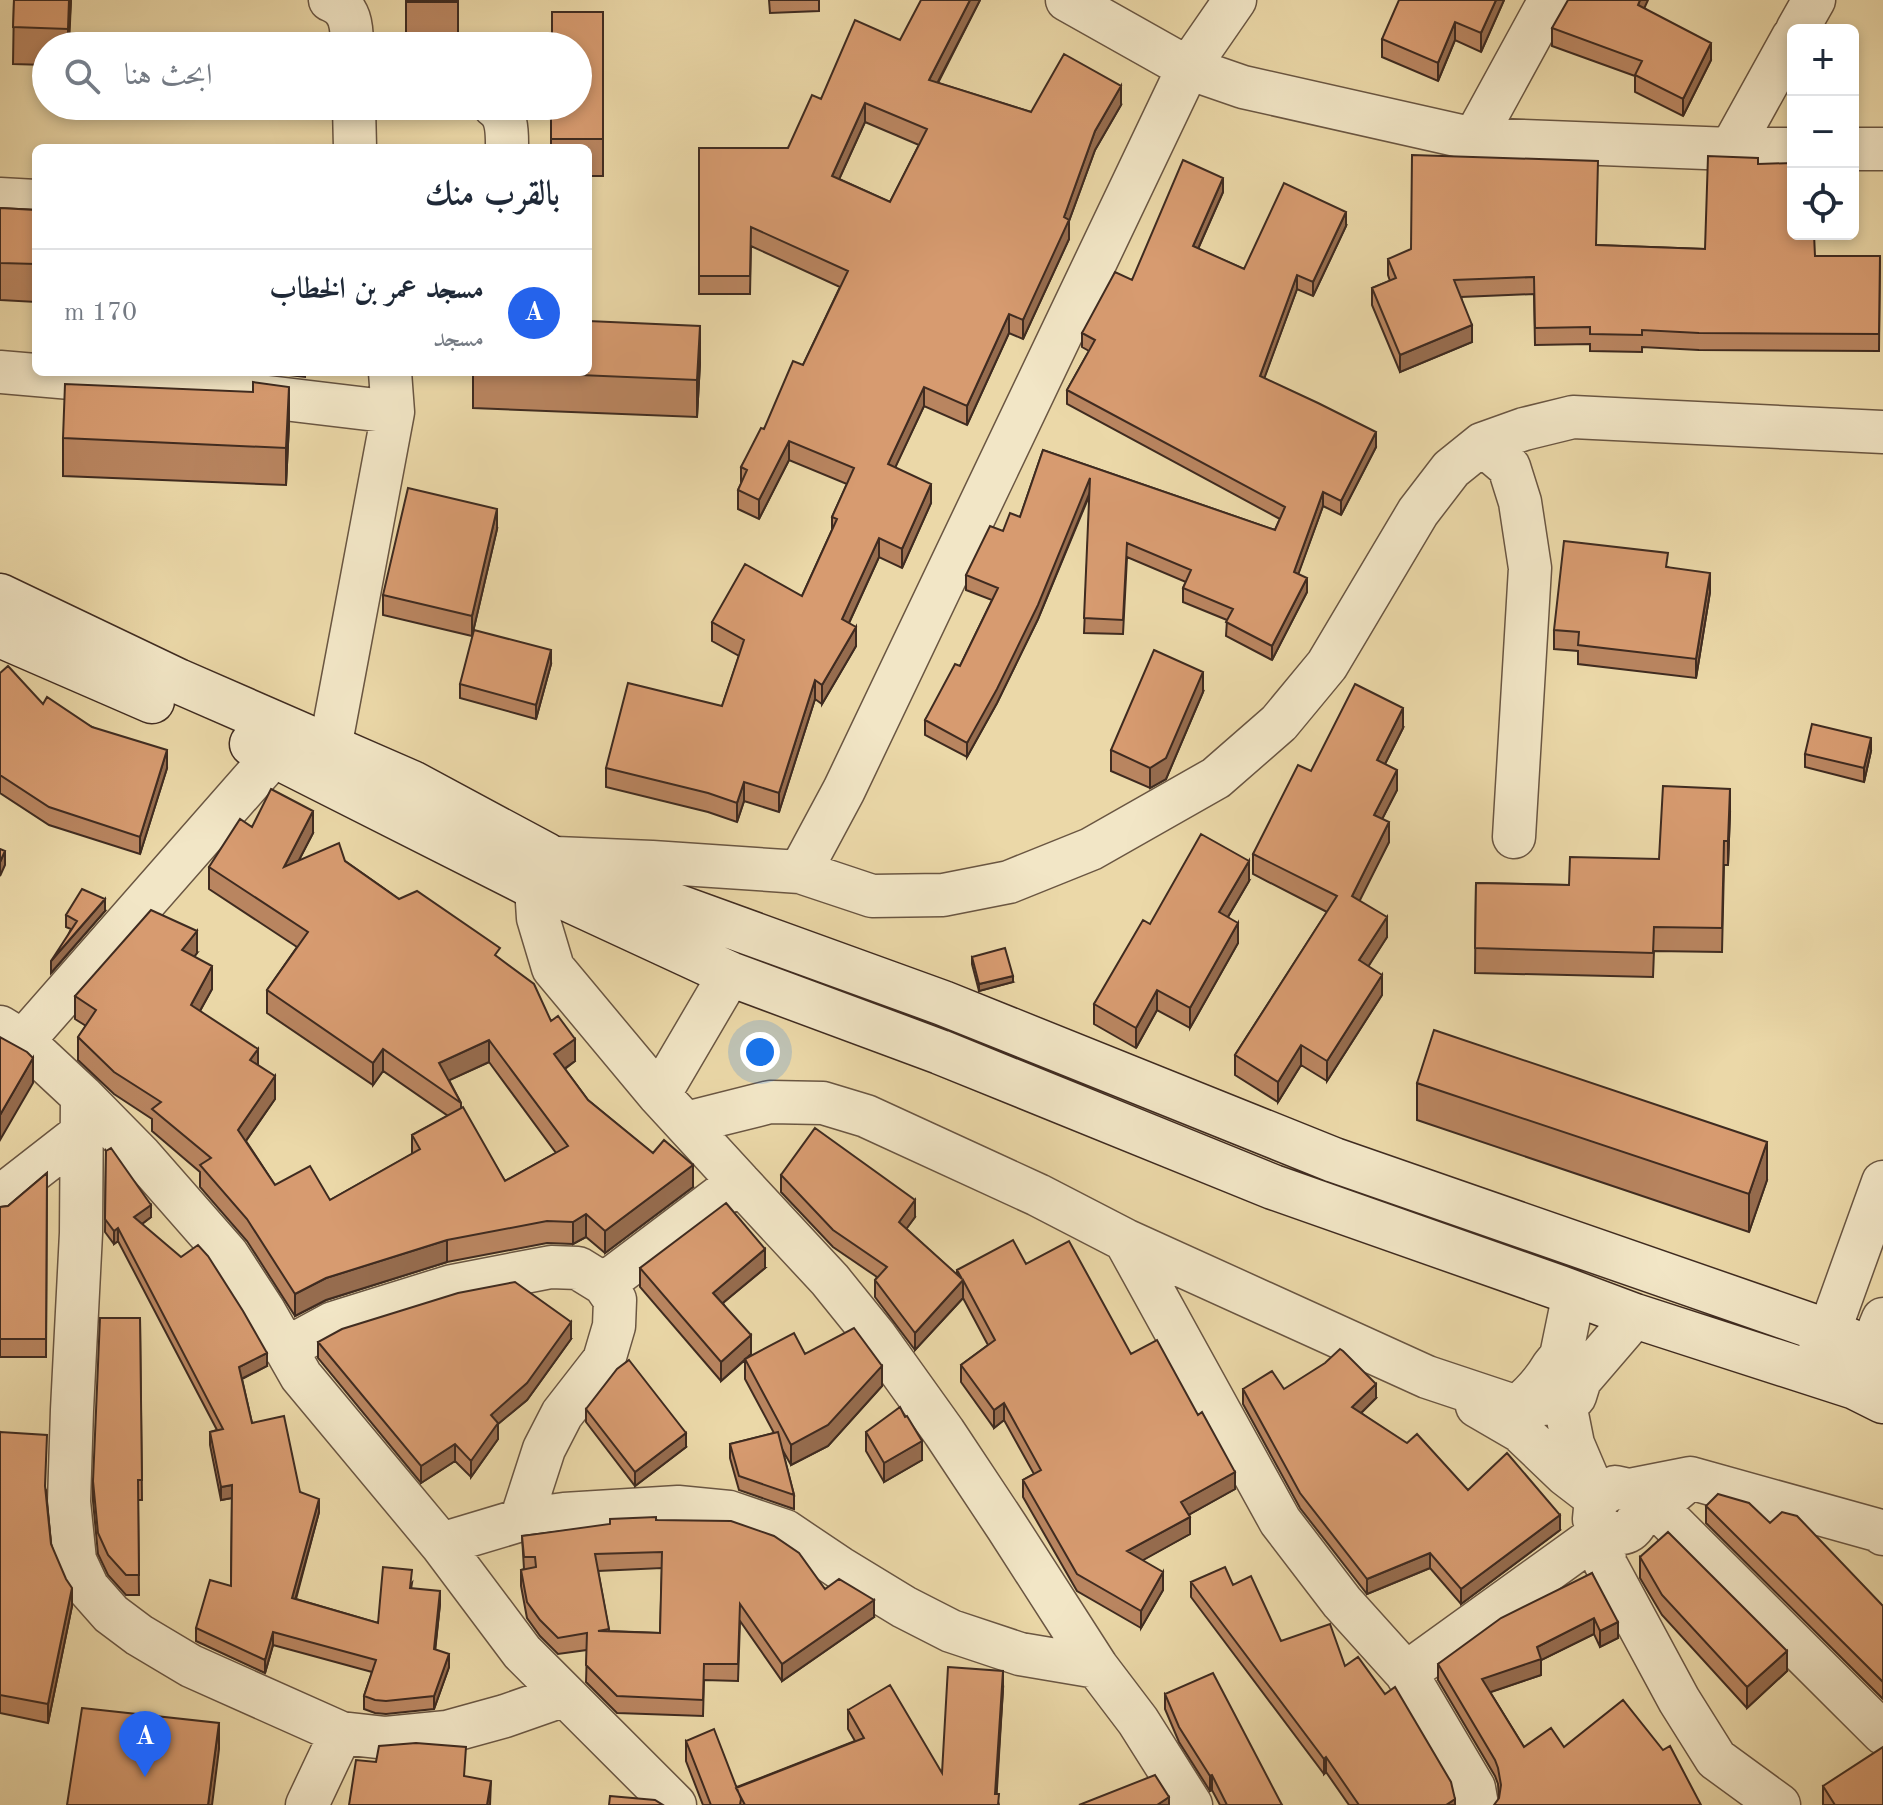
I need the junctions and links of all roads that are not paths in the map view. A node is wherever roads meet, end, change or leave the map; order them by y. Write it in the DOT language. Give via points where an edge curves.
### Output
graph roads {
  1 [pos="330,0"];
  2 [pos="1067,0"];
  3 [pos="1235,0"];
  4 [pos="1550,0"];
  5 [pos="1814,0"];
  6 [pos="1800,24"];
  7 [pos="352,32"];
  8 [pos="1787,48"];
  9 [pos="1188,68"];
  10 [pos="354,120"];
  11 [pos="504,120"];
  12 [pos="1474,139"];
  13 [pos="355,144"];
  14 [pos="507,144"];
  15 [pos="1731,149"];
  16 [pos="1787,149"];
  17 [pos="1859,149"];
  18 [pos="1883,149"];
  19 [pos="0,199"];
  20 [pos="32,201"];
  21 [pos="0,372"];
  22 [pos="32,373"];
  23 [pos="93,376"];
  24 [pos="210,381"];
  25 [pos="392,392"];
  26 [pos="1524,429"];
  27 [pos="1883,432"];
  28 [pos="1482,444"];
  29 [pos="1883,457"];
  30 [pos="0,596"];
  31 [pos="0,635"];
  32 [pos="274,755"];
  33 [pos="326,764"];
  34 [pos="1514,837"];
  35 [pos="544,872"];
  36 [pos="800,872"];
  37 [pos="730,974"];
  38 [pos="12,1034"];
  39 [pos="672,1109"];
  40 [pos="82,1115"];
  41 [pos="739,1182"];
  42 [pos="1883,1182"];
  43 [pos="0,1202"];
  44 [pos="1125,1240"];
  45 [pos="604,1284"];
  46 [pos="1574,1293"];
  47 [pos="1635,1316"];
  48 [pos="1829,1332"];
  49 [pos="285,1349"];
  50 [pos="1875,1362"];
  51 [pos="1810,1373"];
  52 [pos="1427,1377"];
  53 [pos="1553,1389"];
  54 [pos="1625,1508"];
  55 [pos="521,1520"];
  56 [pos="1883,1534"];
  57 [pos="441,1544"];
  58 [pos="1097,1667"];
  59 [pos="1406,1673"];
  60 [pos="565,1695"];
  61 [pos="341,1733"];
  62 [pos="1883,1733"];
  63 [pos="307,1805"];
  64 [pos="675,1805"];
  65 [pos="1191,1805"];
  66 [pos="1477,1805"];
  67 [pos="1779,1805"];
  1 -- 7 [label="street" via="346,10"];
  2 -- 9 [label="street"];
  3 -- 9 [label="street"];
  4 -- 12 [label="street"];
  5 -- 6 [label="street"];
  8 -- 15 [label="street"];
  9 -- 12 [label="street" via="1243,87"];
  9 -- 36 [label="street"];
  10 -- 13 [label="street"];
  11 -- 14 [label="street"];
  12 -- 15 [label="street"];
  15 -- 16 [label="street"];
  17 -- 18 [label="street"];
  19 -- 20 [label="street"];
  21 -- 22 [label="street"];
  23 -- 24 [label="street"];
  24 -- 25 [label="street"];
  25 -- 33 [label="street"];
  26 -- 27 [label="street" via="1573,417"];
  26 -- 28 [label="street"];
  26 -- 29 [label="street" via="1574,441"];
  28 -- 34 [label="street" via="1509,467 1530,568"];
  28 -- 36 [label="street" via="1451,469 1418,512 1327,665 1279,723 1216,778 1091,849 1009,882 943,895 872,896"];
  30 -- 33 [label="main road" via="178,681"];
  31 -- 32 [label="main road"];
  32 -- 33 [label="main road"];
  32 -- 38 [label="street"];
  33 -- 35 [label="main road"];
  35 -- 36 [label="street" via="652,862"];
  35 -- 37 [label="main road"];
  35 -- 39 [label="street" via="538,918 553,968"];
  35 -- 48 [label="main road" via="943,1003 1334,1160"];
  37 -- 39 [label="street"];
  37 -- 46 [label="main road" via="940,1052 1273,1187"];
  38 -- 40 [label="street"];
  39 -- 41 [label="street"];
  39 -- 44 [label="street" via="823,1103 866,1116"];
  40 -- 43 [label="street"];
  40 -- 49 [label="street" via="141,1156 227,1254"];
  40 -- 61 [label="street" via="69,1502 75,1560 88,1588 139,1635 191,1666"];
  41 -- 45 [label="street"];
  41 -- 58 [label="street" via="876,1337"];
  42 -- 48 [label="street"];
  44 -- 52 [label="street"];
  44 -- 59 [label="street" via="1280,1521"];
  45 -- 49 [label="street" via="578,1268 551,1267 452,1286 333,1323"];
  45 -- 55 [label="street" via="615,1300 604,1360 556,1425"];
  46 -- 47 [label="main road"];
  46 -- 53 [label="street"];
  47 -- 51 [label="main road"];
  47 -- 53 [label="street"];
  48 -- 50 [label="main road"];
  48 -- 51 [label="street"];
  49 -- 57 [label="street" via="301,1376"];
  50 -- 51 [label="main road"];
  52 -- 53 [label="street"];
  52 -- 54 [label="street" via="1520,1431 1566,1475"];
  53 -- 54 [label="street" via="1573,1444"];
  54 -- 56 [label="street" via="1690,1478"];
  54 -- 59 [label="street"];
  54 -- 62 [label="street"];
  54 -- 67 [label="street" via="1605,1563 1716,1759"];
  55 -- 57 [label="street"];
  55 -- 58 [label="street" via="678,1507 729,1512 785,1531 951,1631 1020,1654"];
  57 -- 60 [label="street" via="522,1652"];
  58 -- 65 [label="street"];
  59 -- 66 [label="street" via="1474,1788"];
  60 -- 61 [label="street" via="447,1732 386,1738"];
  60 -- 64 [label="street"];
  61 -- 63 [label="street"];
}
